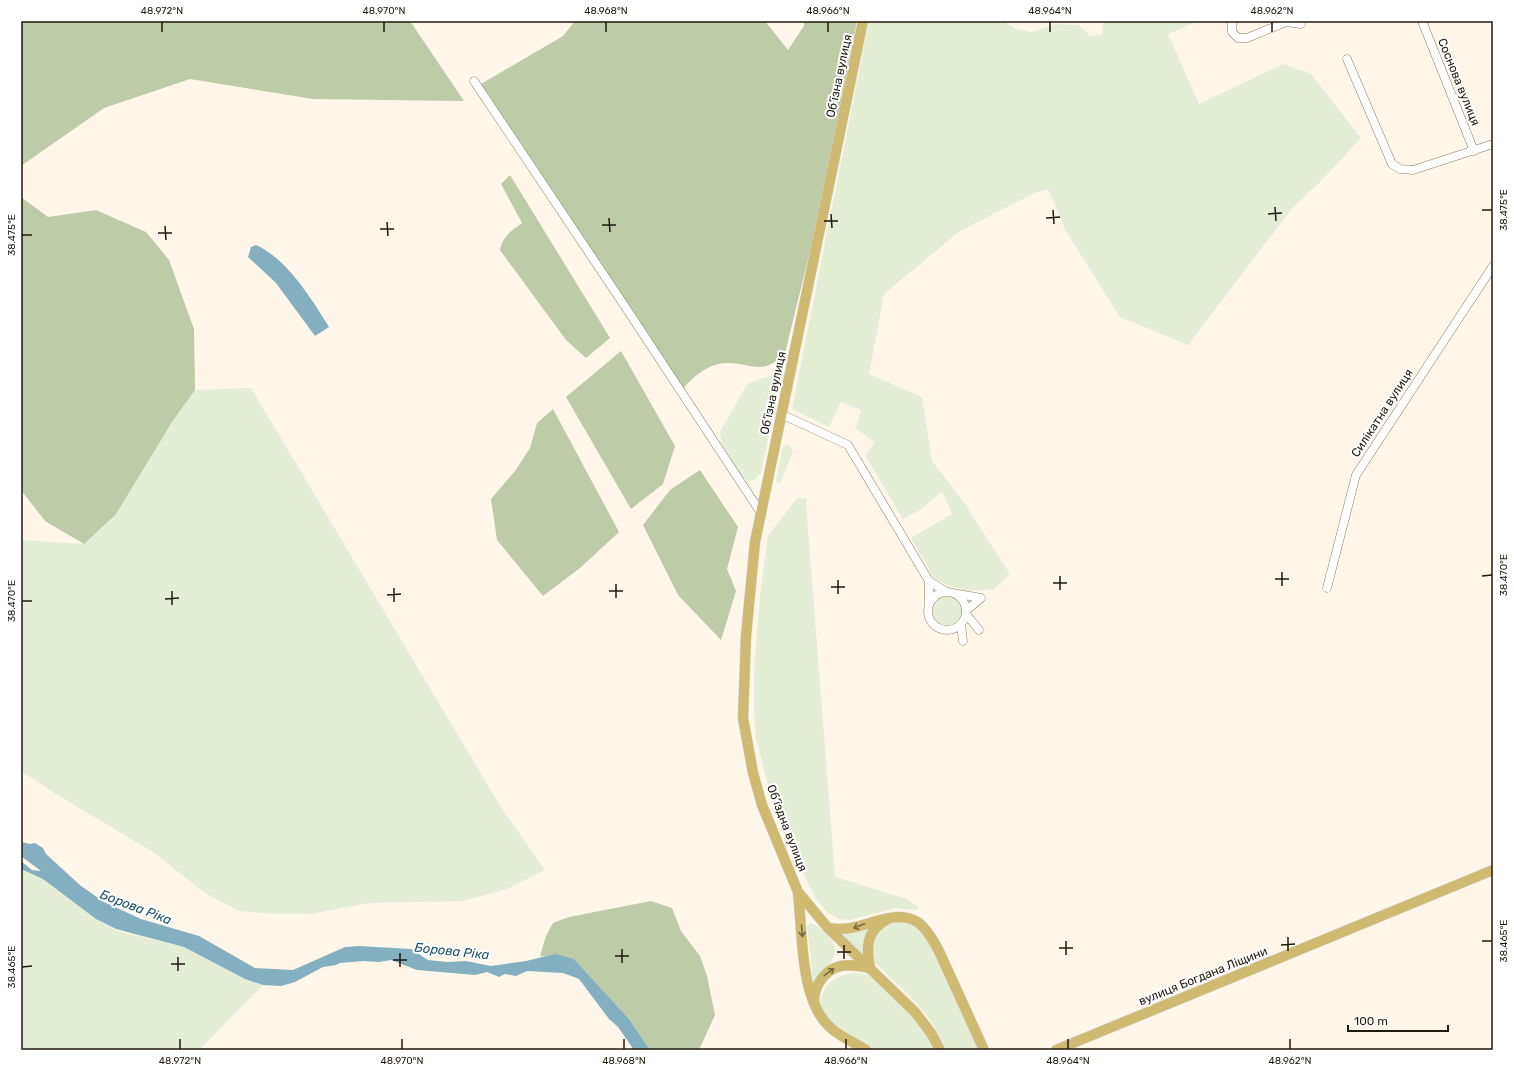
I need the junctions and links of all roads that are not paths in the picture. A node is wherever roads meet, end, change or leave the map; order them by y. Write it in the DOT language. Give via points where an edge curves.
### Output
graph roads {
  1 [pos="864,21"];
  2 [pos="1232,21"];
  3 [pos="1422,21"];
  4 [pos="1301,24"];
  5 [pos="1347,59"];
  6 [pos="474,81"];
  7 [pos="1493,144"];
  8 [pos="1474,151"];
  9 [pos="1493,266"];
  10 [pos="781,414"];
  11 [pos="761,513"];
  12 [pos="929,581"];
  13 [pos="1326,588"];
  14 [pos="945,591"];
  15 [pos="958,594"];
  16 [pos="930,602"];
  17 [pos="964,617"];
  18 [pos="953,630"];
  19 [pos="753,774"];
  20 [pos="1493,870"];
  21 [pos="798,892"];
  22 [pos="890,918"];
  23 [pos="828,928"];
  24 [pos="870,968"];
  25 [pos="814,1006"];
  26 [pos="866,1050"];
  27 [pos="940,1050"];
  28 [pos="984,1050"];
  29 [pos="1056,1050"];
  1 -- 10 [label="main road, Об’їзна вулиця"];
  2 -- 4 [label="street" via="1232,32 1238,38 1247,38 1286,22"];
  3 -- 8 [label="street, Соснова вулиця"];
  5 -- 8 [label="street" via="1392,164 1400,169 1413,170"];
  6 -- 11 [label="street"];
  7 -- 8 [label="street"];
  9 -- 13 [label="street, Силікатна вулиця" via="1356,475"];
  10 -- 11 [label="main road, Об’їзна вулиця"];
  10 -- 12 [label="street" via="848,445"];
  11 -- 19 [label="main road, Об’їзна вулиця" via="748,603 744,684 743,718"];
  12 -- 14 [label="street"];
  12 -- 16 [label="street"];
  14 -- 15 [label="street"];
  14 -- 16 [label="street" via="937,594"];
  15 -- 17 [label="street" via="964,600"];
  15 -- 17 [label="street" via="981,598"];
  16 -- 18 [label="street" via="927,612 931,623 940,629"];
  17 -- 18 [label="street"];
  17 -- 18 [label="street" via="964,641"];
  19 -- 21 [label="main road, Об’їздна вулиця" via="762,805"];
  20 -- 29 [label="main road, вулиця Богдана Ліщини"];
  21 -- 23 [label="main road"];
  21 -- 25 [label="main road, one-way" via="806,976"];
  22 -- 23 [label="main road, one-way" via="874,920 852,929"];
  22 -- 24 [label="main road" via="875,928 868,940"];
  22 -- 28 [label="main road" via="906,917 914,920 928,933"];
  23 -- 24 [label="main road"];
  25 -- 24 [label="main road, one-way" via="817,986 832,969 854,965"];
  24 -- 27 [label="main road" via="915,1012 931,1032"];
  25 -- 26 [label="main road" via="832,1029"];
}
